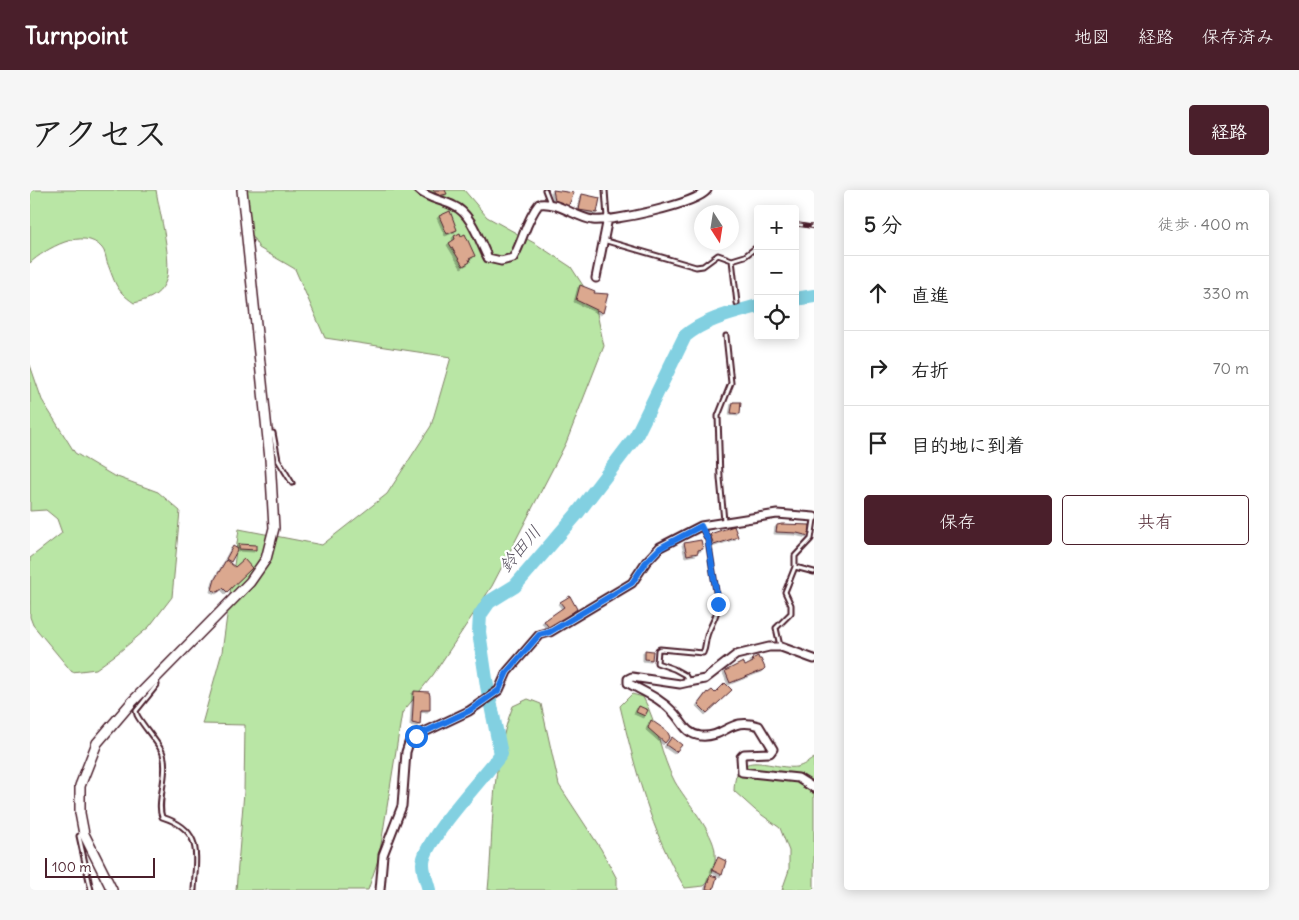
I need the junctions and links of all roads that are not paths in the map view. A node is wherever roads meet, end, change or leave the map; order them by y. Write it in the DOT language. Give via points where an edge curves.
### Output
graph roads {
  1 [pos="242,190"];
  2 [pos="418,190"];
  3 [pos="545,190"];
  4 [pos="605,190"];
  5 [pos="707,190"];
  6 [pos="550,203"];
  7 [pos="608,218"];
  8 [pos="603,240"];
  9 [pos="754,249"];
  10 [pos="732,260"];
  11 [pos="596,278"];
  12 [pos="736,304"];
  13 [pos="726,336"];
  14 [pos="268,434"];
  15 [pos="292,483"];
  16 [pos="814,518"];
  17 [pos="724,521"];
  18 [pos="701,526"];
  19 [pos="795,567"];
  20 [pos="814,572"];
  21 [pos="780,647"];
  22 [pos="814,659"];
  23 [pos="156,678"];
  24 [pos="689,682"];
  25 [pos="814,788"];
  26 [pos="84,834"];
  27 [pos="91,890"];
  28 [pos="112,890"];
  29 [pos="194,890"];
  30 [pos="380,890"];
  1 -- 14 [label="street"];
  2 -- 6 [label="street" via="465,213 488,258 501,261 513,258 531,214 539,204"];
  3 -- 6 [label="lane"];
  4 -- 7 [label="lane"];
  5 -- 7 [label="street" via="700,196 663,209"];
  6 -- 7 [label="street" via="577,216 596,220"];
  7 -- 8 [label="street"];
  8 -- 10 [label="lane" via="696,267 718,255"];
  8 -- 11 [label="street"];
  9 -- 10 [label="lane"];
  10 -- 12 [label="lane"];
  13 -- 17 [label="lane" via="731,383 718,416"];
  14 -- 15 [label="lane" via="273,433 278,460"];
  14 -- 23 [label="street" via="274,528 266,559 250,582"];
  16 -- 17 [label="street" via="777,514"];
  16 -- 19 [label="lane" via="811,539 796,556"];
  17 -- 18 [label="street"];
  18 -- 24 [label="lane" via="708,540 718,611 705,639 703,652 660,649 656,660 656,664 685,675"];
  18 -- 30 [label="street" via="660,548 632,583 550,632 539,635 507,672 499,690 469,711 416,736 409,743 402,806 382,855"];
  19 -- 20 [label="lane"];
  19 -- 21 [label="lane" via="784,592 791,604 791,613 776,628"];
  21 -- 22 [label="street"];
  21 -- 24 [label="street" via="736,655 705,679"];
  23 -- 26 [label="street" via="97,743 80,786"];
  23 -- 29 [label="lane" via="157,685 136,715 164,754 162,817 187,828 193,840 196,859"];
  24 -- 25 [label="street" via="628,679 628,683 658,698 692,734 716,734 747,721 759,726 773,749 744,754 741,757 742,772 798,778"];
  26 -- 27 [label="lane" via="79,836"];
  26 -- 28 [label="street"];
}
